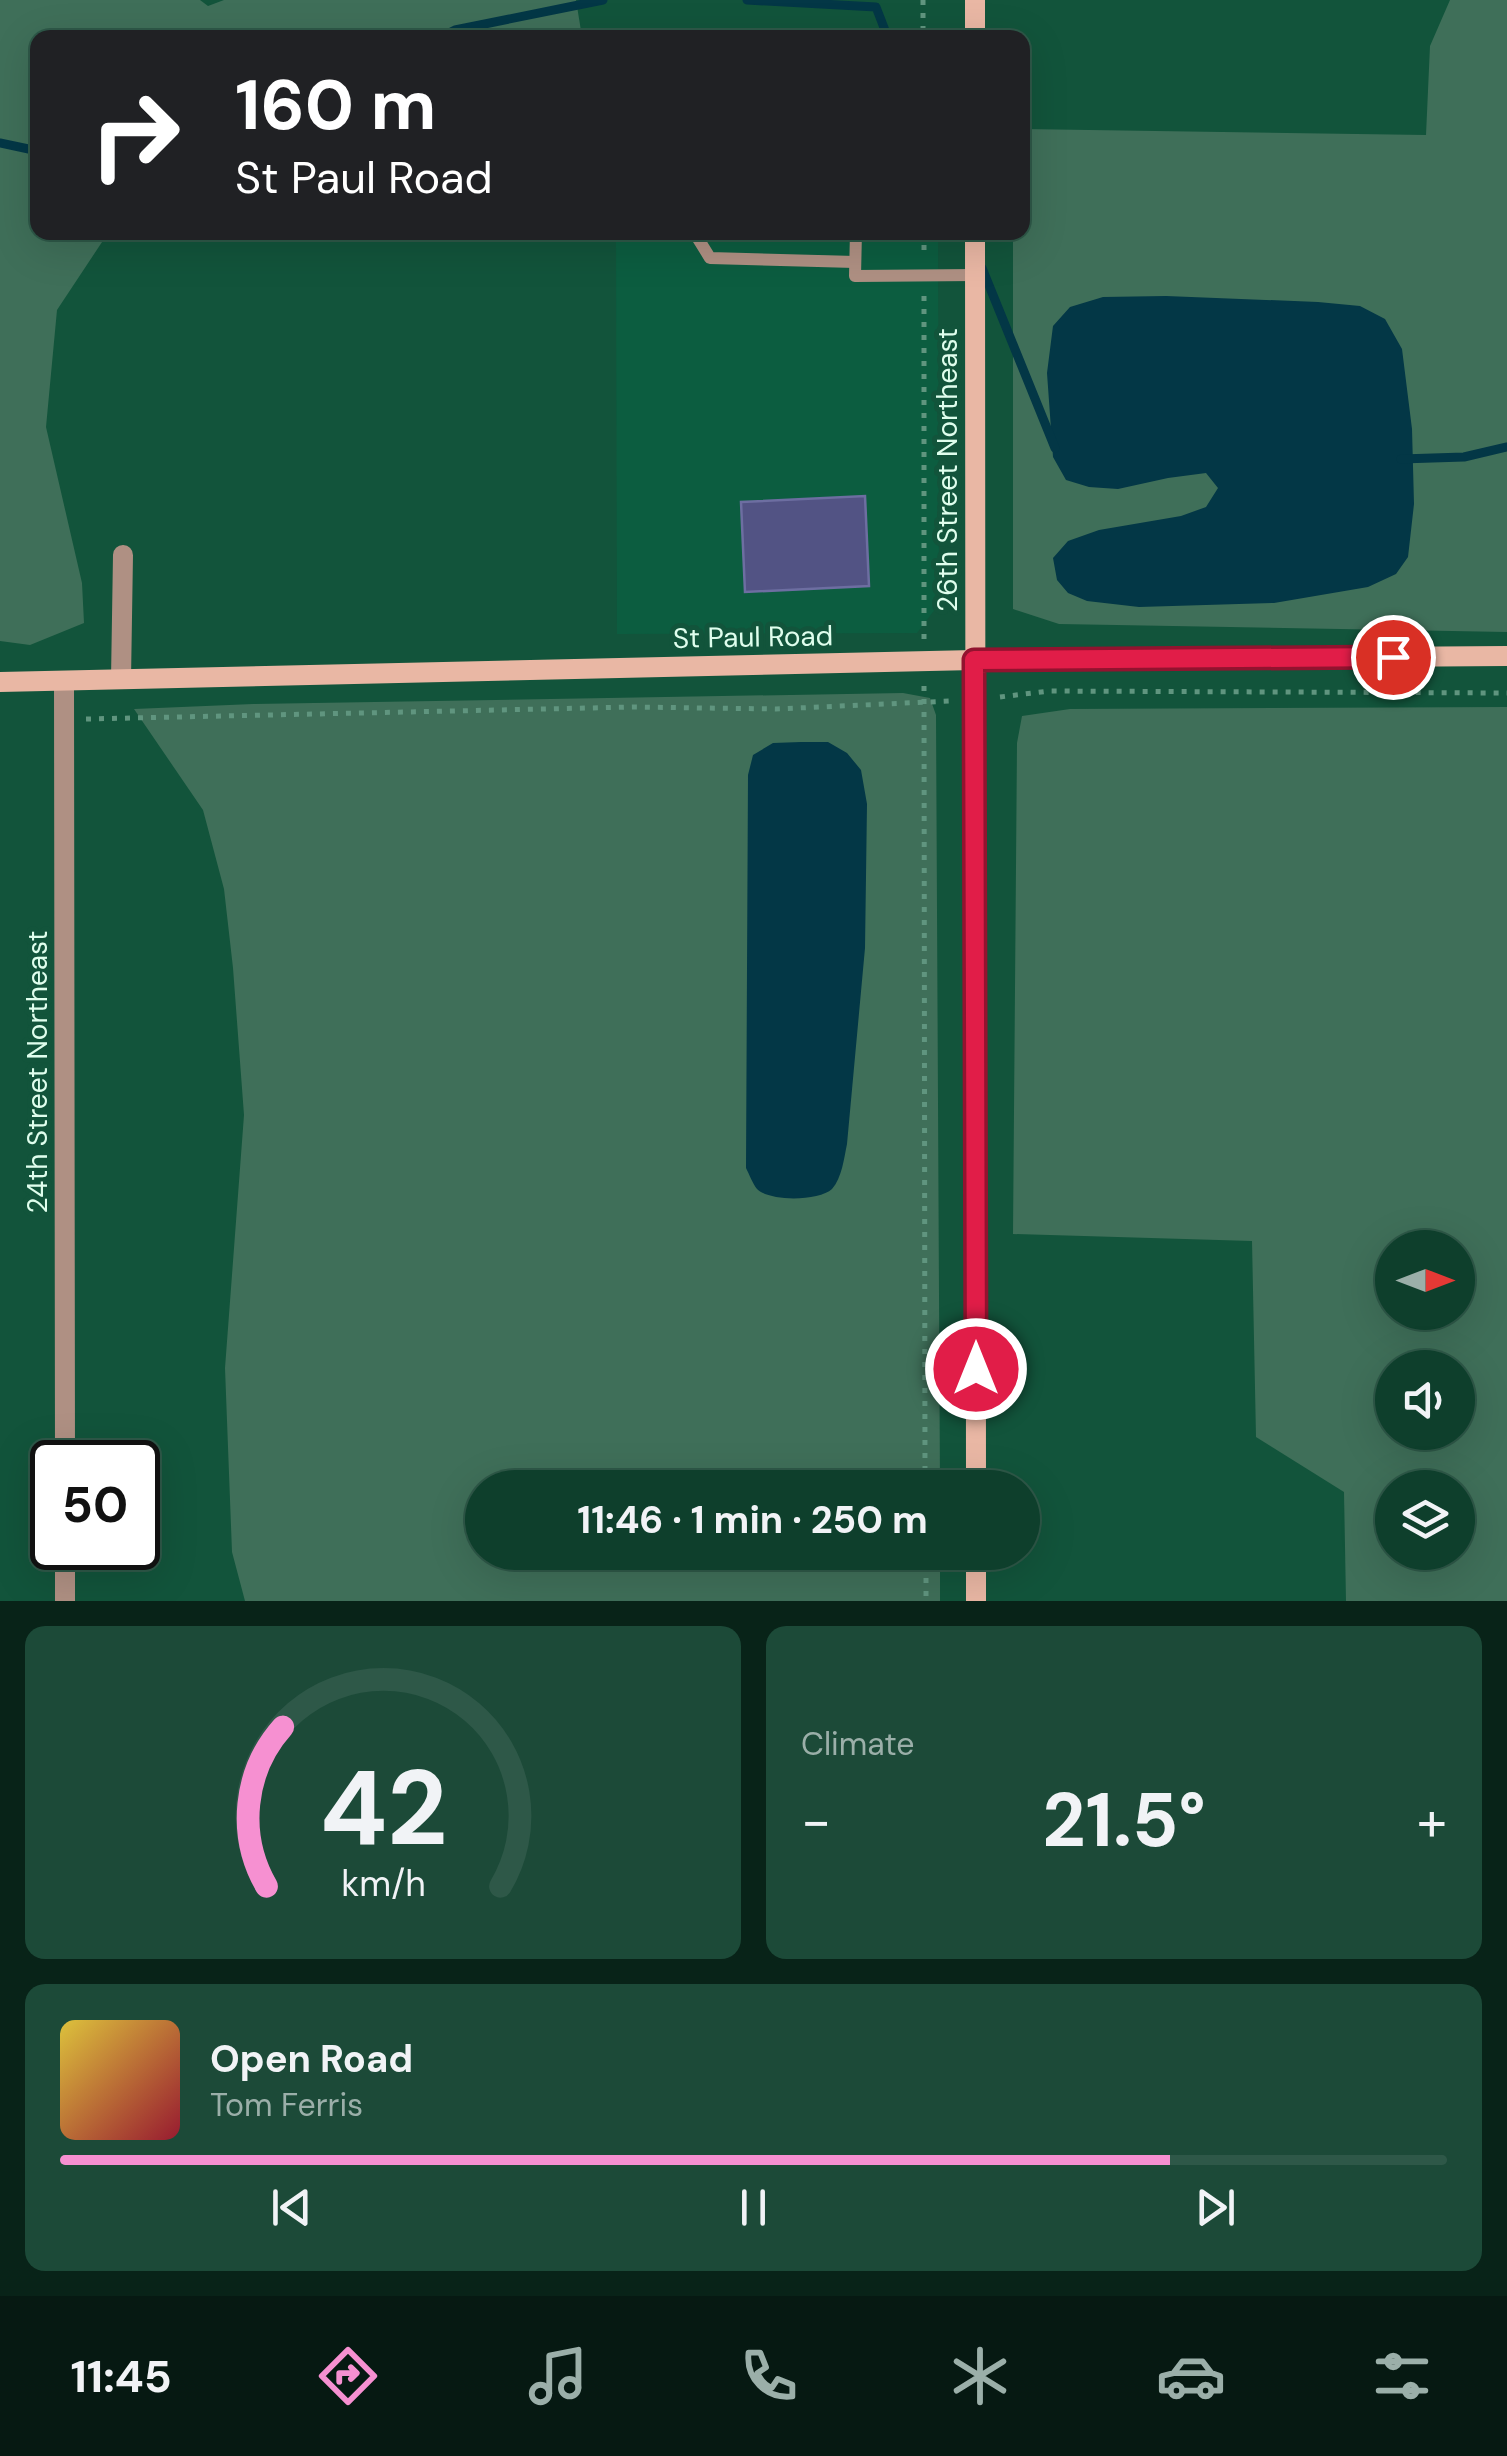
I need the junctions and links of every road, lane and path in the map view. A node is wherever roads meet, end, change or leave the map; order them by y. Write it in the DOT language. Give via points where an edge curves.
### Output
graph roads {
  1 [pos="923,0"];
  2 [pos="975,0"];
  3 [pos="923,30"];
  4 [pos="975,30"];
  5 [pos="699,240"];
  6 [pos="856,240"];
  7 [pos="924,240"];
  8 [pos="975,240"];
  9 [pos="856,262"];
  10 [pos="924,275"];
  11 [pos="975,275"];
  12 [pos="122,555"];
  13 [pos="1507,656"];
  14 [pos="974,660"];
  15 [pos="924,661"];
  16 [pos="121,680"];
  17 [pos="64,681"];
  18 [pos="0,682"];
  19 [pos="1507,694"];
  20 [pos="974,700"];
  21 [pos="924,703"];
  22 [pos="64,719"];
  23 [pos="64,1440"];
  24 [pos="926,1470"];
  25 [pos="976,1470"];
  26 [pos="65,1570"];
  27 [pos="926,1570"];
  28 [pos="976,1570"];
  29 [pos="65,1601"];
  30 [pos="926,1601"];
  31 [pos="976,1601"];
  1 -- 3 [label="path"];
  2 -- 4 [label="street"];
  5 -- 9 [label="lane" via="710,258"];
  6 -- 9 [label="lane"];
  7 -- 10 [label="path"];
  8 -- 11 [label="street, 26th Street Northeast"];
  9 -- 10 [label="lane" via="856,276"];
  10 -- 11 [label="lane"];
  10 -- 15 [label="path"];
  11 -- 14 [label="street, 26th Street Northeast"];
  12 -- 16 [label="street"];
  13 -- 14 [label="street, St Paul Road"];
  14 -- 15 [label="street, St Paul Road"];
  14 -- 20 [label="street, 26th Street Northeast"];
  15 -- 16 [label="street, St Paul Road"];
  15 -- 21 [label="path"];
  16 -- 17 [label="street, St Paul Road"];
  17 -- 18 [label="street, St Paul Road"];
  17 -- 22 [label="street, 24th Street Northeast"];
  19 -- 20 [label="path" via="1049,691"];
  20 -- 21 [label="path"];
  20 -- 25 [label="street, 26th Street Northeast"];
  21 -- 22 [label="path"];
  21 -- 24 [label="path"];
  22 -- 23 [label="street, 24th Street Northeast"];
  26 -- 29 [label="street"];
  27 -- 30 [label="path"];
  28 -- 31 [label="street"];
}
